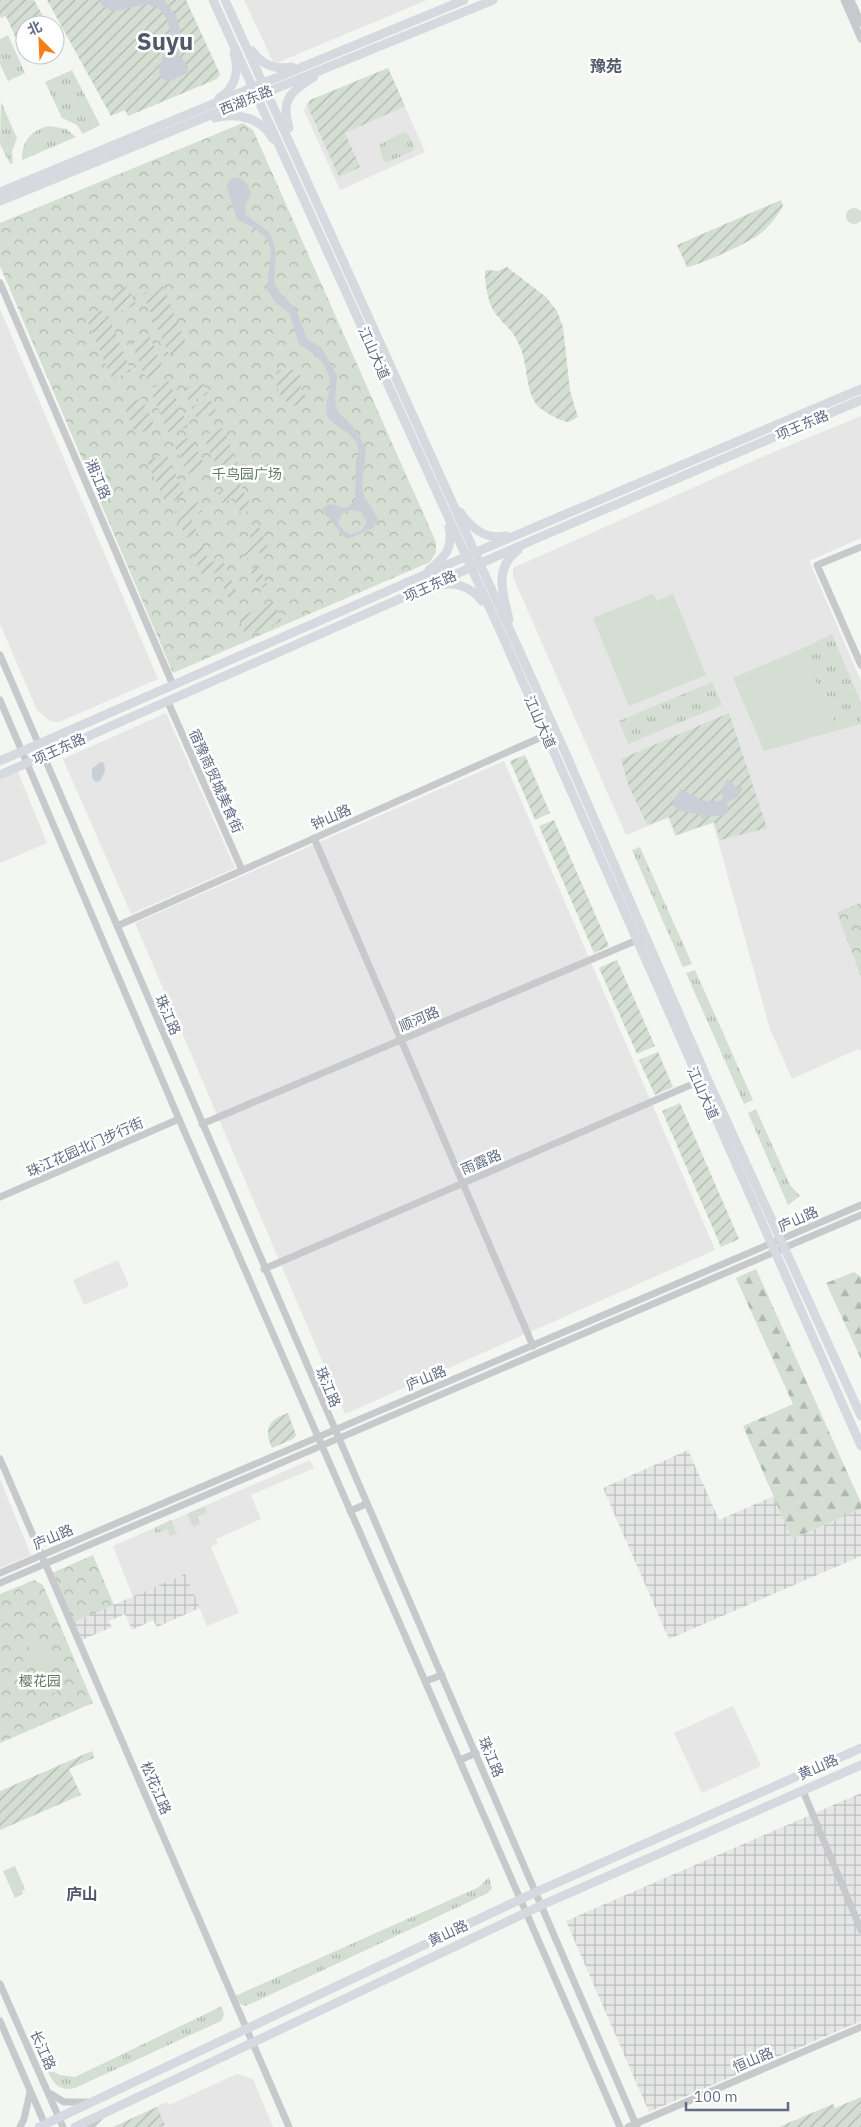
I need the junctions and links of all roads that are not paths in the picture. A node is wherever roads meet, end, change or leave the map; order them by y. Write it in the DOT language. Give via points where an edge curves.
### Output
graph roads {
  1 [pos="213,0"];
  2 [pos="225,0"];
  3 [pos="464,0"];
  4 [pos="493,0"];
  5 [pos="844,0"];
  6 [pos="851,0"];
  7 [pos="224,22"];
  8 [pos="861,23"];
  9 [pos="243,39"];
  10 [pos="861,39"];
  11 [pos="338,52"];
  12 [pos="339,62"];
  13 [pos="263,82"];
  14 [pos="254,86"];
  15 [pos="268,92"];
  16 [pos="258,96"];
  17 [pos="202,109"];
  18 [pos="184,126"];
  19 [pos="288,163"];
  20 [pos="303,171"];
  21 [pos="0,192"];
  22 [pos="0,201"];
  23 [pos="0,283"];
  24 [pos="861,389"];
  25 [pos="861,400"];
  26 [pos="443,496"];
  27 [pos="536,528"];
  28 [pos="540,537"];
  29 [pos="861,546"];
  30 [pos="470,555"];
  31 [pos="475,566"];
  32 [pos="415,580"];
  33 [pos="419,590"];
  34 [pos="510,642"];
  35 [pos="0,654"];
  36 [pos="861,665"];
  37 [pos="174,685"];
  38 [pos="0,700"];
  39 [pos="168,702"];
  40 [pos="555,731"];
  41 [pos="546,735"];
  42 [pos="39,744"];
  43 [pos="23,751"];
  44 [pos="45,756"];
  45 [pos="0,761"];
  46 [pos="28,763"];
  47 [pos="0,775"];
  48 [pos="314,838"];
  49 [pos="242,870"];
  50 [pos="117,926"];
  51 [pos="646,936"];
  52 [pos="636,940"];
  53 [pos="401,1040"];
  54 [pos="708,1078"];
  55 [pos="698,1082"];
  56 [pos="179,1119"];
  57 [pos="202,1124"];
  58 [pos="462,1183"];
  59 [pos="0,1197"];
  60 [pos="861,1205"];
  61 [pos="861,1216"];
  62 [pos="784,1244"];
  63 [pos="773,1249"];
  64 [pos="264,1268"];
  65 [pos="533,1346"];
  66 [pos="861,1416"];
  67 [pos="333,1431"];
  68 [pos="318,1437"];
  69 [pos="337,1439"];
  70 [pos="322,1446"];
  71 [pos="861,1446"];
  72 [pos="0,1458"];
  73 [pos="0,1469"];
  74 [pos="366,1504"];
  75 [pos="350,1510"];
  76 [pos="40,1556"];
  77 [pos="44,1564"];
  78 [pos="0,1573"];
  79 [pos="0,1583"];
  80 [pos="442,1675"];
  81 [pos="426,1682"];
  82 [pos="861,1748"];
  83 [pos="476,1753"];
  84 [pos="460,1760"];
  85 [pos="861,1765"];
  86 [pos="803,1791"];
  87 [pos="536,1892"];
  88 [pos="522,1898"];
  89 [pos="542,1905"];
  90 [pos="528,1912"];
  91 [pos="861,1930"];
  92 [pos="0,1984"];
  93 [pos="0,2021"];
  94 [pos="861,2028"];
  95 [pos="245,2030"];
  96 [pos="861,2033"];
  97 [pos="250,2043"];
  98 [pos="46,2087"];
  99 [pos="30,2089"];
  100 [pos="95,2101"];
  101 [pos="105,2112"];
  102 [pos="59,2118"];
  103 [pos="44,2126"];
  104 [pos="637,2126"];
  105 [pos="20,2127"];
  106 [pos="63,2127"];
  107 [pos="74,2127"];
  108 [pos="90,2127"];
  109 [pos="284,2127"];
  110 [pos="289,2127"];
  111 [pos="620,2127"];
  112 [pos="628,2127"];
  1 -- 7 [label="main road, 江山大道"];
  2 -- 9 [label="main road, 江山大道"];
  3 -- 11 [label="main road, 西湖东路"];
  4 -- 12 [label="main road, 西湖东路"];
  5 -- 10 [label="street"];
  6 -- 8 [label="street"];
  7 -- 14 [label="main road, 江山大道"];
  7 -- 17 [label="main road" via="237,73 226,93"];
  9 -- 11 [label="main road" via="259,60 277,68 292,67"];
  9 -- 13 [label="main road, 江山大道"];
  11 -- 13 [label="main road, 西湖东路"];
  12 -- 15 [label="main road, 西湖东路"];
  12 -- 20 [label="main road" via="295,90 286,103 287,120"];
  13 -- 14 [label="main road, 西湖东路"];
  13 -- 15 [label="main road, 江山大道"];
  14 -- 16 [label="main road, 江山大道"];
  14 -- 17 [label="main road, 西湖东路"];
  15 -- 16 [label="main road, 西湖东路"];
  15 -- 20 [label="main road, 江山大道"];
  16 -- 18 [label="main road, 西湖东路"];
  16 -- 19 [label="main road, 江山大道"];
  17 -- 21 [label="main road, 西湖东路"];
  18 -- 19 [label="main road" via="224,115 249,118 270,134"];
  18 -- 22 [label="main road, 西湖东路"];
  19 -- 26 [label="main road, 江山大道"];
  20 -- 26 [label="main road, 江山大道"];
  23 -- 37 [label="street, 湘江路"];
  24 -- 27 [label="main road, 项王东路"];
  25 -- 28 [label="main road, 项王东路"];
  26 -- 27 [label="main road" via="481,533 504,536"];
  26 -- 30 [label="main road, 江山大道"];
  26 -- 32 [label="main road" via="450,532 448,552"];
  27 -- 30 [label="main road, 项王东路"];
  28 -- 31 [label="main road, 项王东路"];
  28 -- 34 [label="main road" via="509,556 501,574"];
  29 -- 36 [label="street" via="816,565"];
  30 -- 31 [label="main road, 江山大道"];
  30 -- 32 [label="main road, 项王东路"];
  31 -- 33 [label="main road, 项王东路"];
  31 -- 34 [label="main road, 江山大道"];
  32 -- 37 [label="main road, 项王东路"];
  33 -- 34 [label="main road" via="443,584 474,591"];
  33 -- 39 [label="main road, 项王东路"];
  34 -- 40 [label="main road, 江山大道"];
  34 -- 41 [label="main road, 江山大道"];
  35 -- 42 [label="street, 珠江路"];
  37 -- 42 [label="main road, 项王东路"];
  38 -- 43 [label="street, 珠江路"];
  39 -- 44 [label="main road, 项王东路"];
  39 -- 49 [label="street, 宿豫商贸城美食街"];
  40 -- 41 [label="street, 钟山路"];
  40 -- 51 [label="main road, 江山大道"];
  41 -- 48 [label="street, 钟山路"];
  41 -- 52 [label="main road, 江山大道"];
  42 -- 43 [label="main road, 项王东路"];
  42 -- 44 [label="street, 珠江路"];
  43 -- 45 [label="main road, 项王东路"];
  43 -- 46 [label="street, 珠江路"];
  44 -- 46 [label="main road, 项王东路"];
  44 -- 50 [label="street, 珠江路"];
  46 -- 47 [label="main road, 项王东路"];
  46 -- 56 [label="street, 珠江路"];
  48 -- 49 [label="street, 钟山路"];
  48 -- 53 [label="street"];
  49 -- 50 [label="street, 钟山路"];
  50 -- 57 [label="street, 珠江路"];
  51 -- 52 [label="street, 顺河路"];
  51 -- 54 [label="main road, 江山大道"];
  52 -- 53 [label="street, 顺河路"];
  52 -- 55 [label="main road, 江山大道"];
  53 -- 57 [label="street, 顺河路"];
  53 -- 58 [label="street"];
  54 -- 55 [label="street, 雨露路"];
  54 -- 62 [label="main road, 江山大道"];
  55 -- 58 [label="street, 雨露路"];
  55 -- 63 [label="main road, 江山大道"];
  56 -- 59 [label="street, 珠江花园北门步行街"];
  56 -- 68 [label="street, 珠江路"];
  57 -- 64 [label="street, 珠江路"];
  58 -- 64 [label="street, 雨露路"];
  58 -- 65 [label="street"];
  60 -- 62 [label="street, 庐山路"];
  61 -- 62 [label="street, 庐山路"];
  62 -- 63 [label="street, 庐山路"];
  62 -- 66 [label="main road, 江山大道"];
  63 -- 65 [label="street, 庐山路"];
  63 -- 69 [label="street, 庐山路"];
  63 -- 71 [label="main road, 江山大道"];
  64 -- 67 [label="street, 珠江路"];
  65 -- 67 [label="street, 庐山路"];
  67 -- 68 [label="street, 庐山路"];
  67 -- 69 [label="street, 珠江路"];
  68 -- 70 [label="street, 珠江路"];
  68 -- 76 [label="street, 庐山路"];
  69 -- 70 [label="street, 庐山路"];
  69 -- 74 [label="street, 珠江路"];
  70 -- 75 [label="street, 珠江路"];
  70 -- 77 [label="street, 庐山路"];
  72 -- 76 [label="street, 松花江路"];
  73 -- 76 [label="street, 松花江路"];
  74 -- 75 [label="street"];
  74 -- 80 [label="street, 珠江路"];
  75 -- 81 [label="street, 珠江路"];
  76 -- 77 [label="street, 松花江路"];
  76 -- 78 [label="street, 庐山路"];
  77 -- 79 [label="street, 庐山路"];
  77 -- 95 [label="street, 松花江路"];
  80 -- 81 [label="street"];
  80 -- 83 [label="street, 珠江路"];
  81 -- 84 [label="street, 珠江路"];
  82 -- 87 [label="main road, 黄山路"];
  83 -- 84 [label="street"];
  83 -- 87 [label="street, 珠江路"];
  84 -- 88 [label="street, 珠江路"];
  85 -- 86 [label="main road, 黄山路"];
  86 -- 89 [label="main road, 黄山路"];
  86 -- 91 [label="street"];
  87 -- 88 [label="main road, 黄山路"];
  87 -- 89 [label="street, 珠江路"];
  88 -- 90 [label="street, 珠江路"];
  88 -- 95 [label="main road, 黄山路"];
  89 -- 90 [label="main road, 黄山路"];
  89 -- 104 [label="street, 珠江路"];
  90 -- 97 [label="main road, 黄山路"];
  90 -- 111 [label="street, 珠江路"];
  92 -- 98 [label="street, 长江路"];
  93 -- 99 [label="street, 长江路"];
  94 -- 104 [label="street, 恒山路"];
  95 -- 97 [label="street, 松花江路"];
  95 -- 100 [label="main road, 黄山路"];
  96 -- 104 [label="street, 恒山路"];
  97 -- 101 [label="main road, 黄山路"];
  97 -- 109 [label="street, 松花江路"];
  97 -- 110 [label="street, 松花江路"];
  98 -- 100 [label="street" via="52,2096 64,2102 80,2104"];
  98 -- 102 [label="street, 长江路"];
  99 -- 103 [label="street, 长江路"];
  99 -- 105 [label="street" via="30,2100"];
  100 -- 102 [label="main road, 黄山路"];
  101 -- 107 [label="main road, 黄山路"];
  101 -- 108 [label="street"];
  102 -- 103 [label="main road, 黄山路"];
  102 -- 106 [label="street, 长江路"];
  104 -- 112 [label="street, 恒山路"];
}
